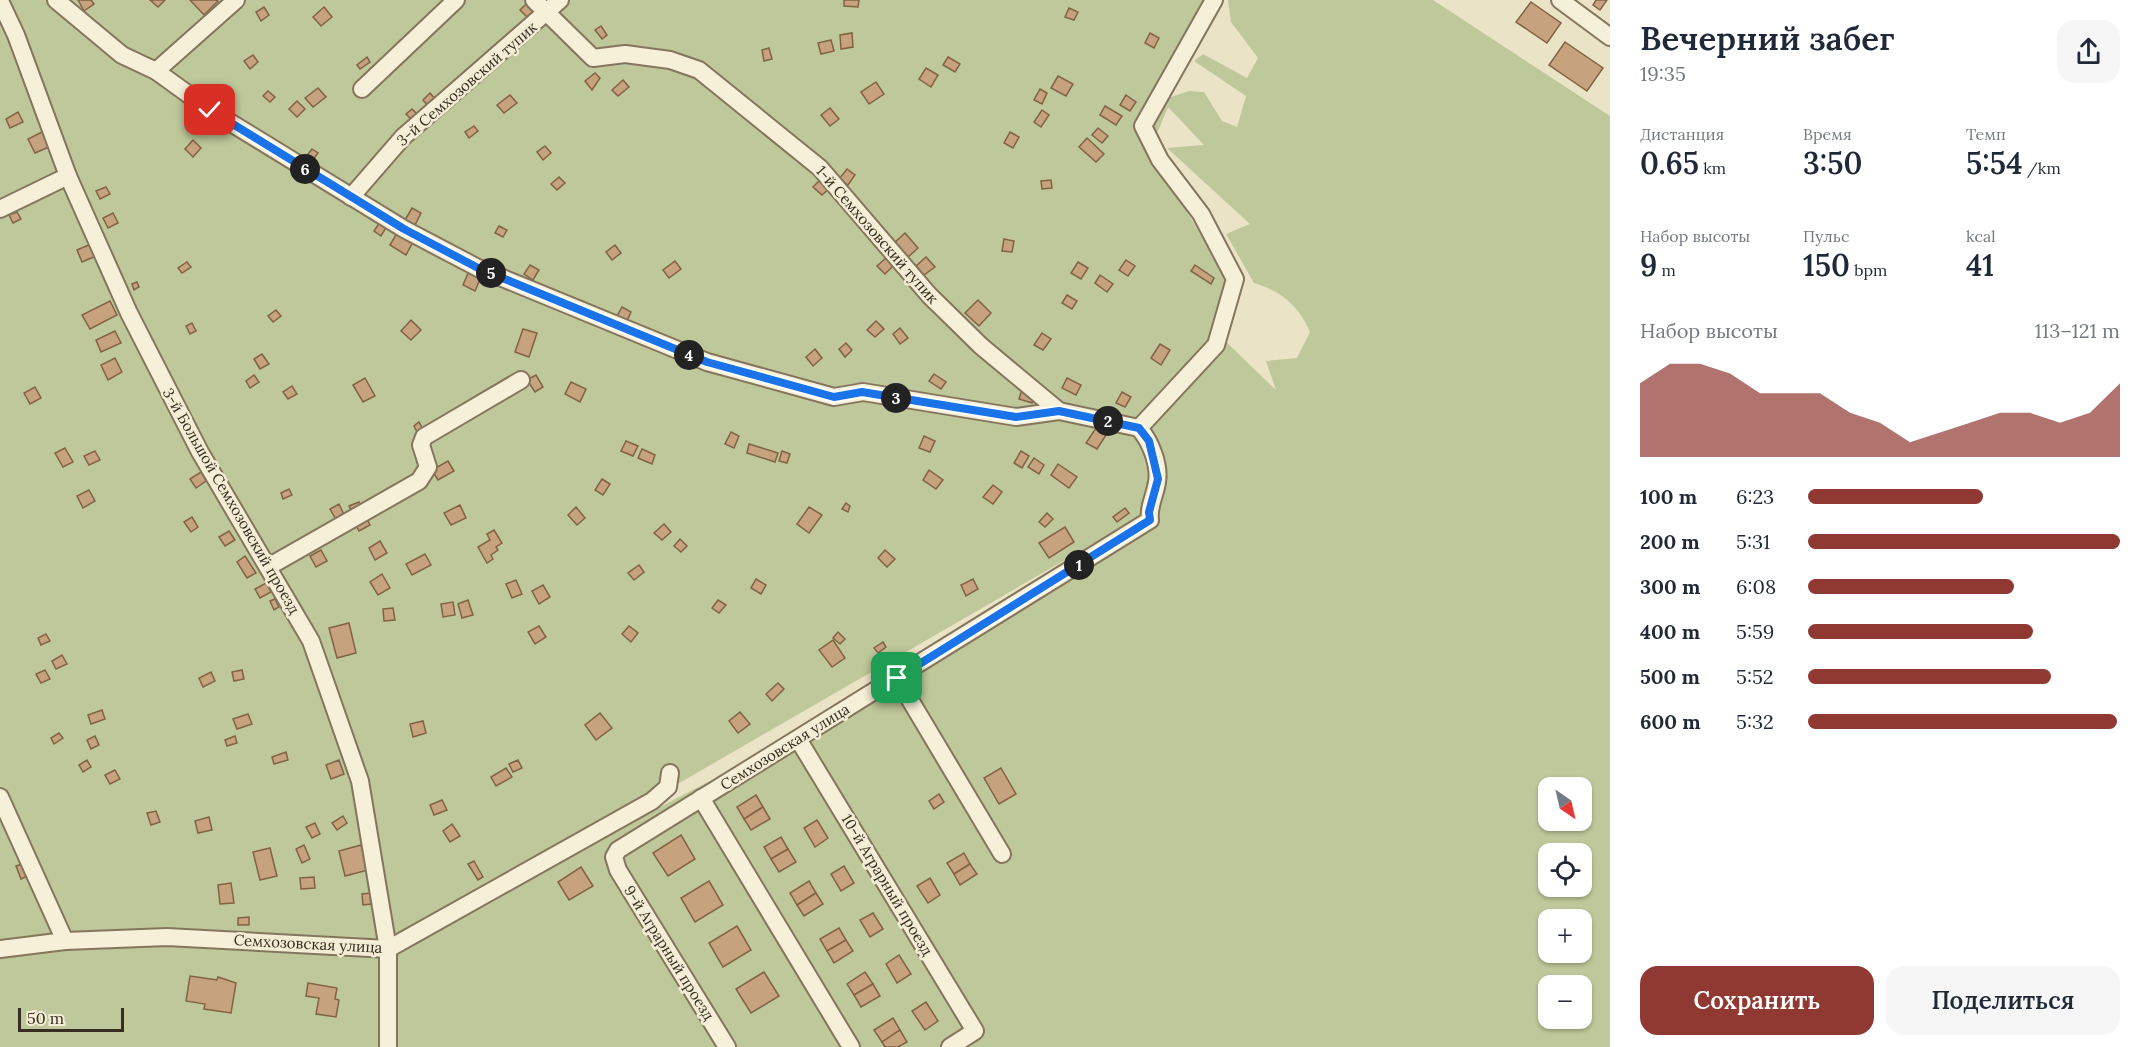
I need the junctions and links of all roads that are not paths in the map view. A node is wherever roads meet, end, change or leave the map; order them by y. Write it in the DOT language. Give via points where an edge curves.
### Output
graph roads {
  1 [pos="56,0"];
  2 [pos="236,0"];
  3 [pos="456,0"];
  4 [pos="534,0"];
  5 [pos="1214,0"];
  6 [pos="1560,0"];
  7 [pos="0,1"];
  8 [pos="554,6"];
  9 [pos="1610,37"];
  10 [pos="156,71"];
  11 [pos="362,89"];
  12 [pos="68,176"];
  13 [pos="351,197"];
  14 [pos="0,209"];
  15 [pos="521,380"];
  16 [pos="1059,411"];
  17 [pos="1139,428"];
  18 [pos="268,567"];
  19 [pos="897,678"];
  20 [pos="798,739"];
  21 [pos="670,773"];
  22 [pos="0,797"];
  23 [pos="701,798"];
  24 [pos="1002,854"];
  25 [pos="614,857"];
  26 [pos="65,941"];
  27 [pos="0,949"];
  28 [pos="388,949"];
  29 [pos="388,1047"];
  30 [pos="727,1047"];
  31 [pos="851,1047"];
  32 [pos="950,1047"];
  1 -- 10 [label="street" via="122,56"];
  2 -- 10 [label="street"];
  3 -- 11 [label="street"];
  4 -- 8 [label="street, 1-й Семхозовский тупик"];
  5 -- 17 [label="street" via="1143,126 1160,160 1201,214 1235,279 1216,345"];
  6 -- 9 [label="street"];
  7 -- 12 [label="street, 3-й Большой Семхозовский проезд"];
  8 -- 13 [label="street, 3-й Семхозовский тупик" via="403,138"];
  8 -- 16 [label="street, 1-й Семхозовский тупик" via="593,58 625,54 670,60 699,70 735,98 820,168 929,295 981,346"];
  10 -- 13 [label="street" via="210,110"];
  12 -- 14 [label="street"];
  12 -- 18 [label="street, 3-й Большой Семхозовский проезд" via="129,313 185,424"];
  13 -- 16 [label="street" via="478,268 707,362 834,397 862,392 1016,417"];
  15 -- 18 [label="street" via="424,437 421,445 428,467 419,481"];
  16 -- 17 [label="street"];
  17 -- 19 [label="street, Семхозовская улица" via="1149,441 1158,479 1150,520"];
  18 -- 28 [label="street, 3-й Большой Семхозовский проезд" via="311,641 360,781"];
  19 -- 20 [label="street, Семхозовская улица"];
  19 -- 24 [label="street"];
  20 -- 23 [label="street, Семхозовская улица"];
  20 -- 32 [label="street, 10-й Аграрный проезд" via="975,1031"];
  21 -- 28 [label="street, Семхозовская улица" via="668,787 652,801"];
  22 -- 26 [label="street"];
  23 -- 25 [label="street, Семхозовская улица" via="618,850"];
  23 -- 31 [label="street"];
  25 -- 30 [label="street, 9-й Аграрный проезд" via="618,870"];
  26 -- 27 [label="street, Семхозовская улица"];
  26 -- 28 [label="street, Семхозовская улица" via="167,937"];
  28 -- 29 [label="street, 3-й Большой Семхозовский проезд"];
}
